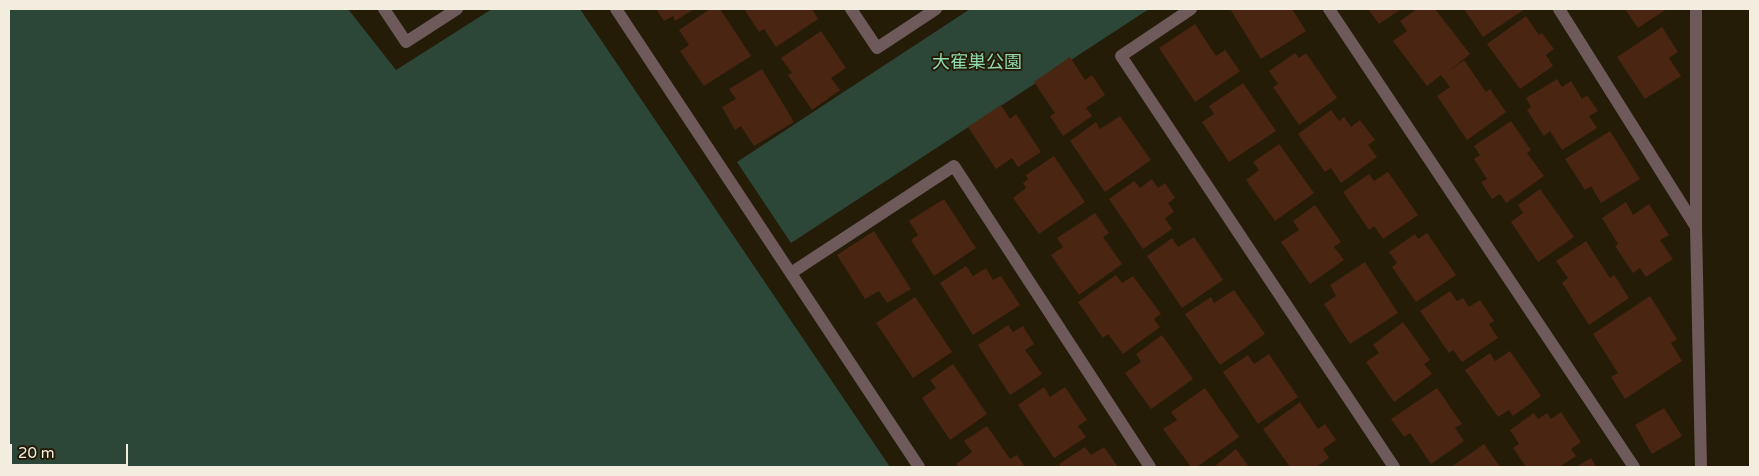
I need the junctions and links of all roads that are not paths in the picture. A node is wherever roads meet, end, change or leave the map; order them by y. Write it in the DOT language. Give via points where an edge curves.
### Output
graph roads {
  1 [pos="384,9"];
  2 [pos="457,9"];
  3 [pos="616,9"];
  4 [pos="851,9"];
  5 [pos="936,9"];
  6 [pos="1191,9"];
  7 [pos="1329,9"];
  8 [pos="1559,9"];
  9 [pos="1696,9"];
  10 [pos="1696,227"];
  11 [pos="791,273"];
  12 [pos="919,467"];
  13 [pos="1150,467"];
  14 [pos="1394,467"];
  15 [pos="1634,467"];
  16 [pos="1701,467"];
  1 -- 2 [label="street" via="406,42"];
  3 -- 11 [label="street"];
  4 -- 5 [label="street" via="876,48"];
  6 -- 14 [label="street" via="1121,56"];
  7 -- 15 [label="street"];
  8 -- 10 [label="street"];
  9 -- 10 [label="street"];
  10 -- 16 [label="street"];
  11 -- 12 [label="street"];
  11 -- 13 [label="street" via="954,166"];
}
